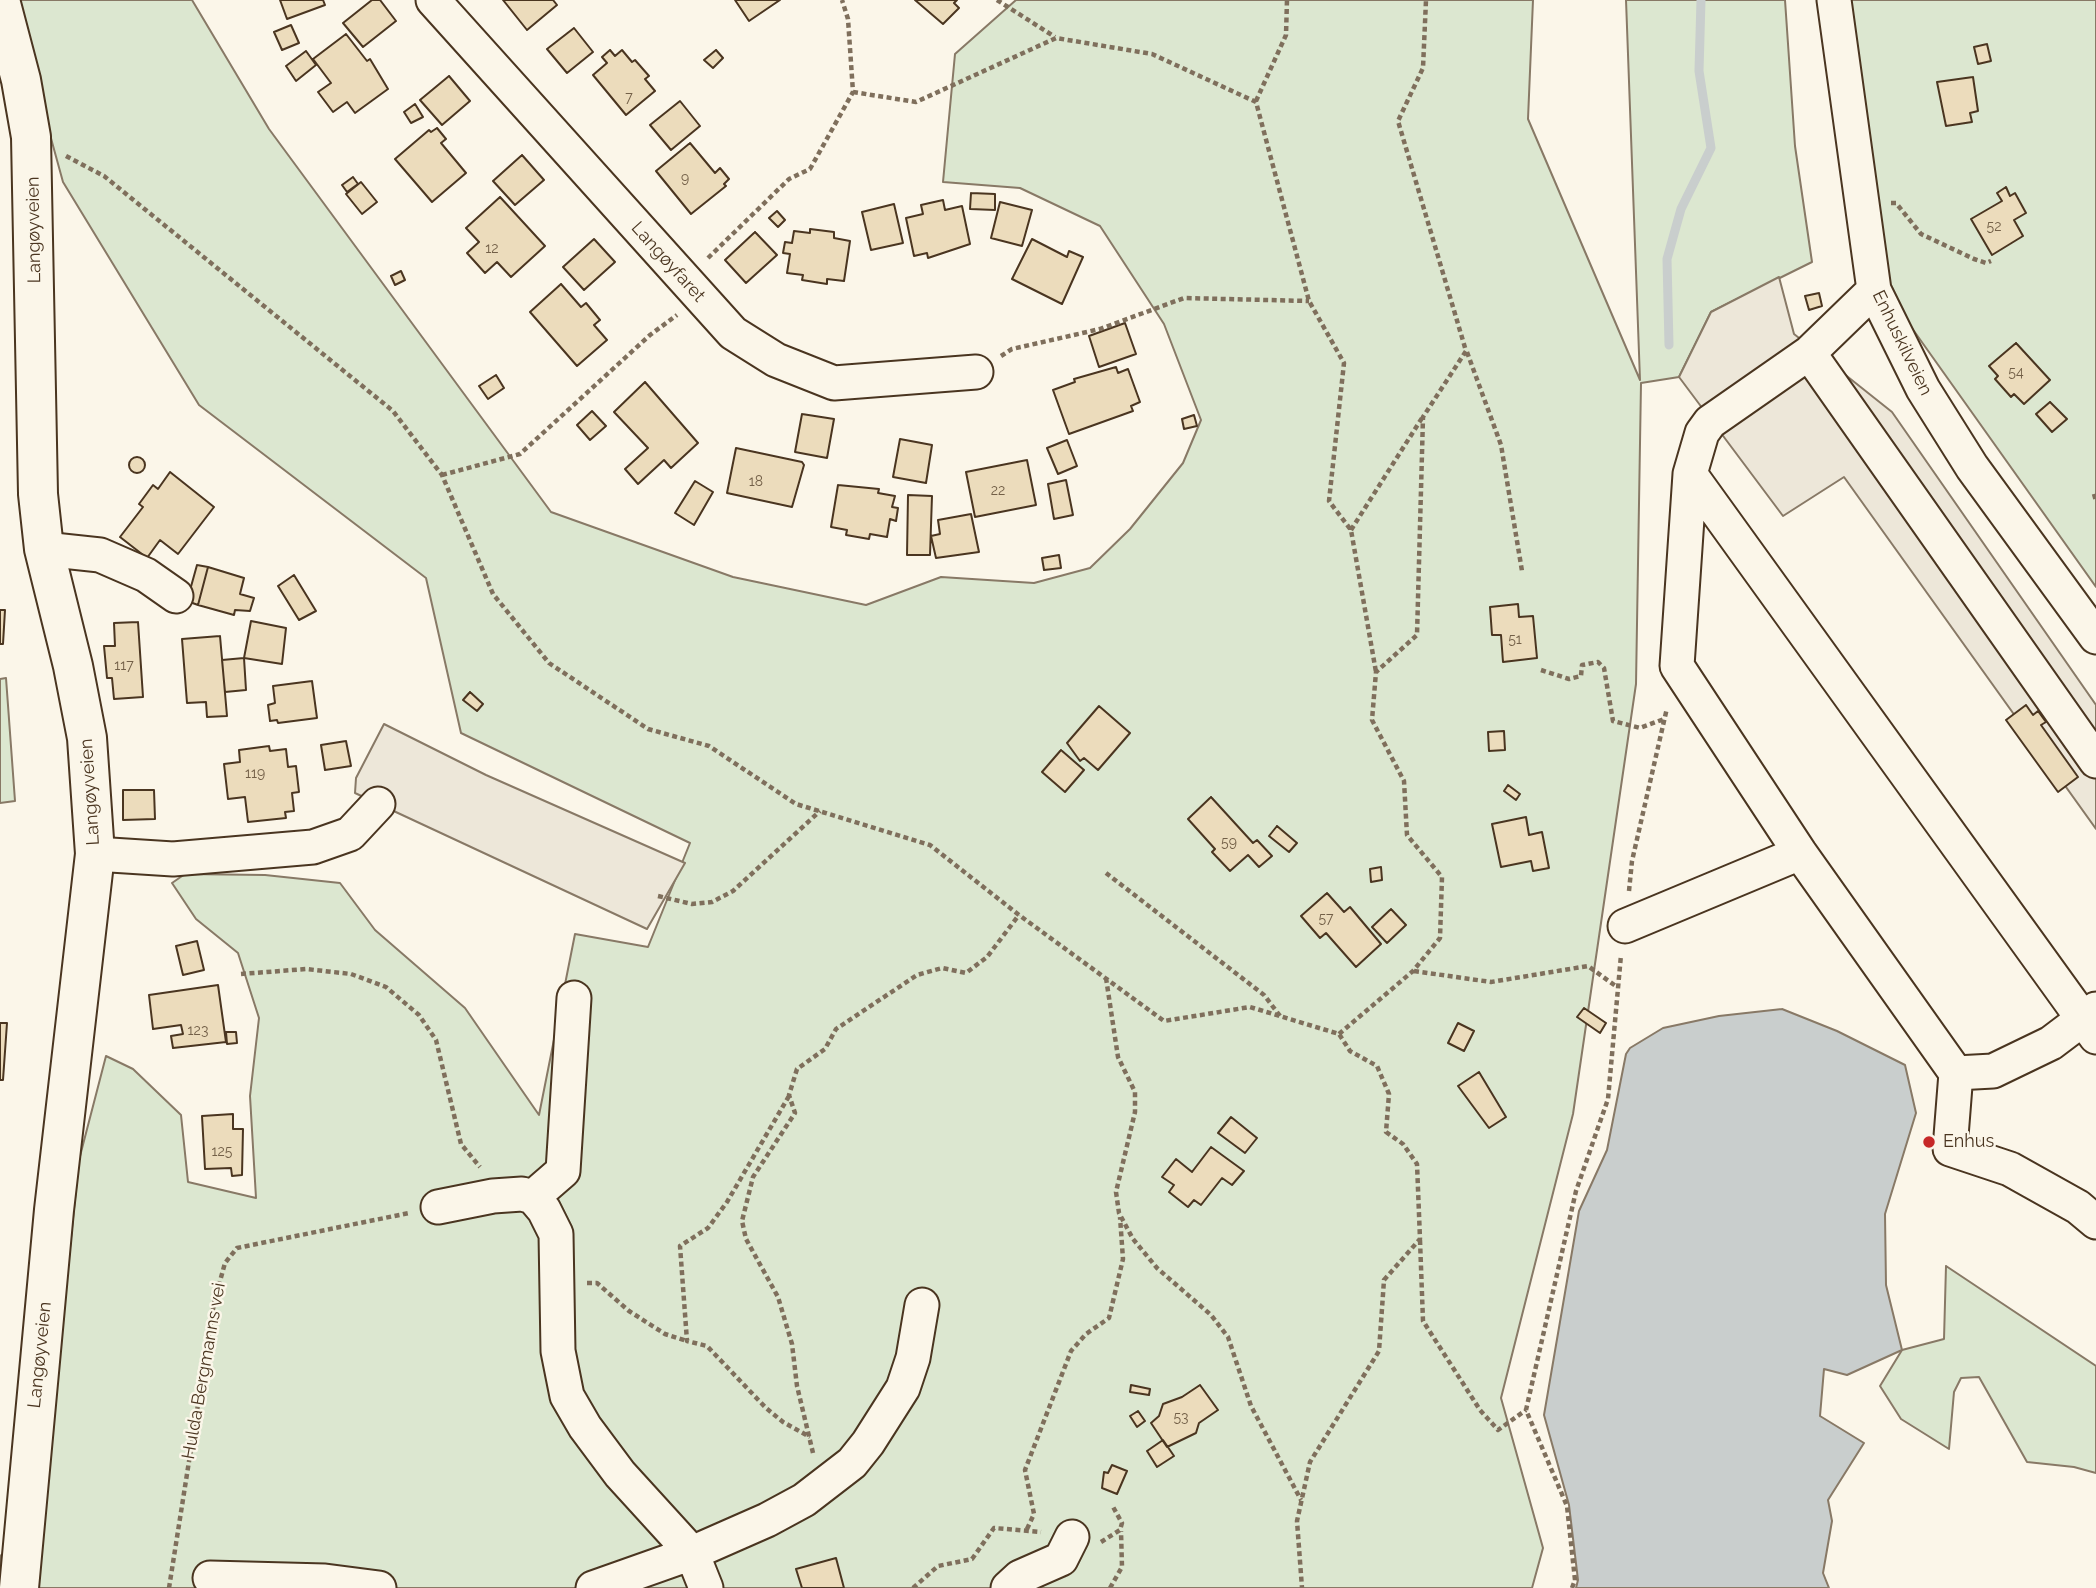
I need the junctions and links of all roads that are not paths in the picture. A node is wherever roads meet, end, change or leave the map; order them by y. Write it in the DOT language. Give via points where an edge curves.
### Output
graph roads {
  1 [pos="0,0"];
  2 [pos="433,0"];
  3 [pos="1834,0"];
  4 [pos="1874,290"];
  5 [pos="1809,353"];
  6 [pos="976,372"];
  7 [pos="1690,474"];
  8 [pos="44,549"];
  9 [pos="176,596"];
  10 [pos="2096,637"];
  11 [pos="2096,761"];
  12 [pos="378,804"];
  13 [pos="1800,853"];
  14 [pos="95,854"];
  15 [pos="1625,926"];
  16 [pos="574,998"];
  17 [pos="2091,1022"];
  18 [pos="1956,1073"];
  19 [pos="533,1197"];
  20 [pos="438,1207"];
  21 [pos="2096,1222"];
  22 [pos="922,1305"];
  23 [pos="1072,1537"];
  24 [pos="692,1553"];
  25 [pos="13,1570"];
  26 [pos="210,1578"];
  27 [pos="379,1588"];
  28 [pos="593,1588"];
  29 [pos="706,1588"];
  30 [pos="1007,1588"];
  1 -- 8 [label="main road, Langøyveien" via="31,137 38,494"];
  2 -- 6 [label="street, Langøyfaret" via="733,333 765,354 834,383"];
  3 -- 4 [label="street, Enhuskilveien"];
  4 -- 5 [label="street"];
  4 -- 10 [label="street, Enhuskilveien" via="1923,389 1972,467"];
  5 -- 7 [label="street" via="1710,422 1702,433"];
  5 -- 11 [label="street"];
  7 -- 13 [label="street" via="1677,666"];
  7 -- 17 [label="street"];
  8 -- 9 [label="street" via="100,555 146,575"];
  8 -- 14 [label="main road, Langøyveien" via="87,738"];
  12 -- 14 [label="street" via="350,834 313,847 173,859"];
  13 -- 15 [label="street"];
  13 -- 18 [label="street"];
  14 -- 25 [label="main road, Langøyveien"];
  16 -- 19 [label="street" via="563,1171"];
  17 -- 18 [label="street" via="1993,1072"];
  18 -- 21 [label="street" via="1950,1149 2010,1169"];
  19 -- 20 [label="street" via="494,1196"];
  19 -- 24 [label="street" via="556,1234 558,1351 567,1396 620,1474"];
  22 -- 24 [label="street" via="904,1388 852,1463 804,1500"];
  23 -- 30 [label="street" via="1061,1559 1020,1577"];
  24 -- 28 [label="street"];
  24 -- 29 [label="street"];
  26 -- 27 [label="street" via="325,1581"];
}
